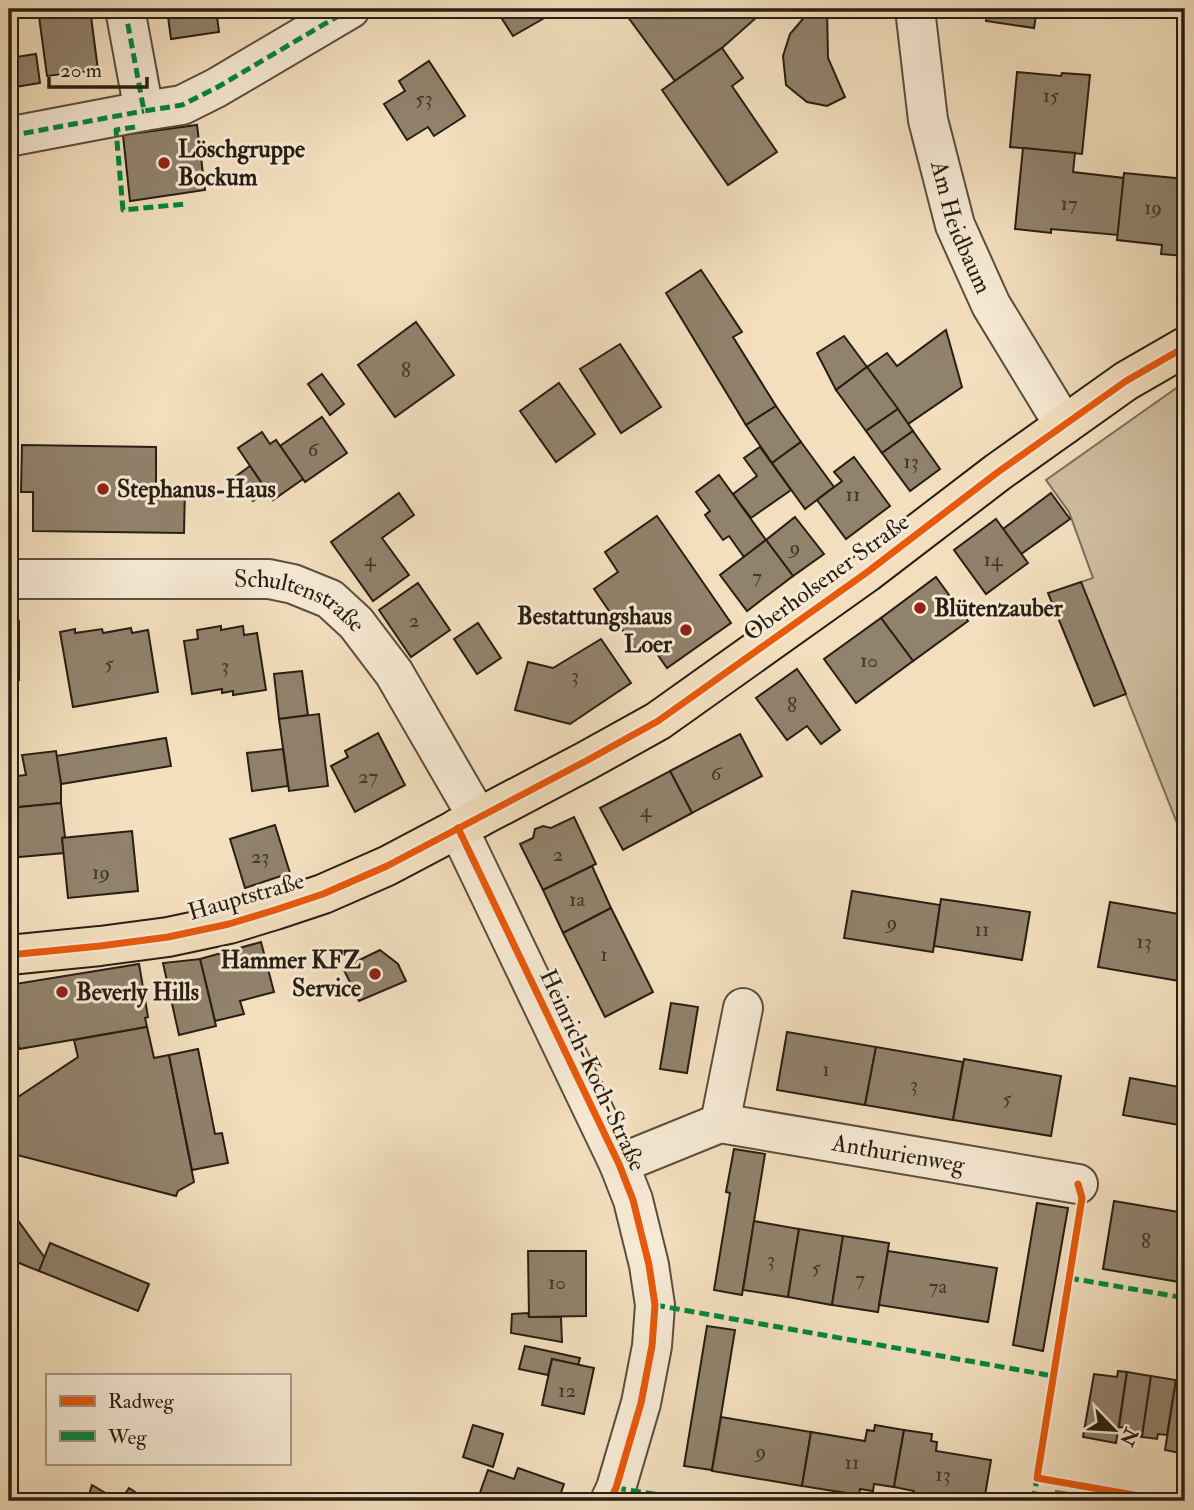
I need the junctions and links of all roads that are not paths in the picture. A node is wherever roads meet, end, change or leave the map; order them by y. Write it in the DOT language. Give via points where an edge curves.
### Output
graph roads {
  1 [pos="125,9"];
  2 [pos="350,9"];
  3 [pos="915,9"];
  4 [pos="144,111"];
  5 [pos="13,136"];
  6 [pos="1185,347"];
  7 [pos="1063,425"];
  8 [pos="9,579"];
  9 [pos="468,823"];
  10 [pos="9,956"];
  11 [pos="743,1008"];
  12 [pos="720,1123"];
  13 [pos="618,1164"];
  14 [pos="1078,1184"];
  15 [pos="610,1501"];
  1 -- 4 [label="street"];
  2 -- 4 [label="street" via="182,105"];
  3 -- 7 [label="street, Am Heidbaum" via="928,120 955,225 991,304"];
  4 -- 5 [label="street"];
  6 -- 7 [label="main road, Oberholsener Straße"];
  7 -- 9 [label="main road, Oberholsener Straße" via="658,721"];
  8 -- 9 [label="street, Schultenstraße" via="269,579 330,598 394,673"];
  9 -- 10 [label="main road, Hauptstraße" via="387,866 275,911 168,937"];
  9 -- 13 [label="street, Heinrich-Koch-Straße"];
  11 -- 12 [label="street"];
  12 -- 13 [label="street"];
  12 -- 14 [label="street, Anthurienweg"];
  13 -- 15 [label="street, Heinrich-Koch-Straße" via="633,1200 655,1305 640,1403"];
}
